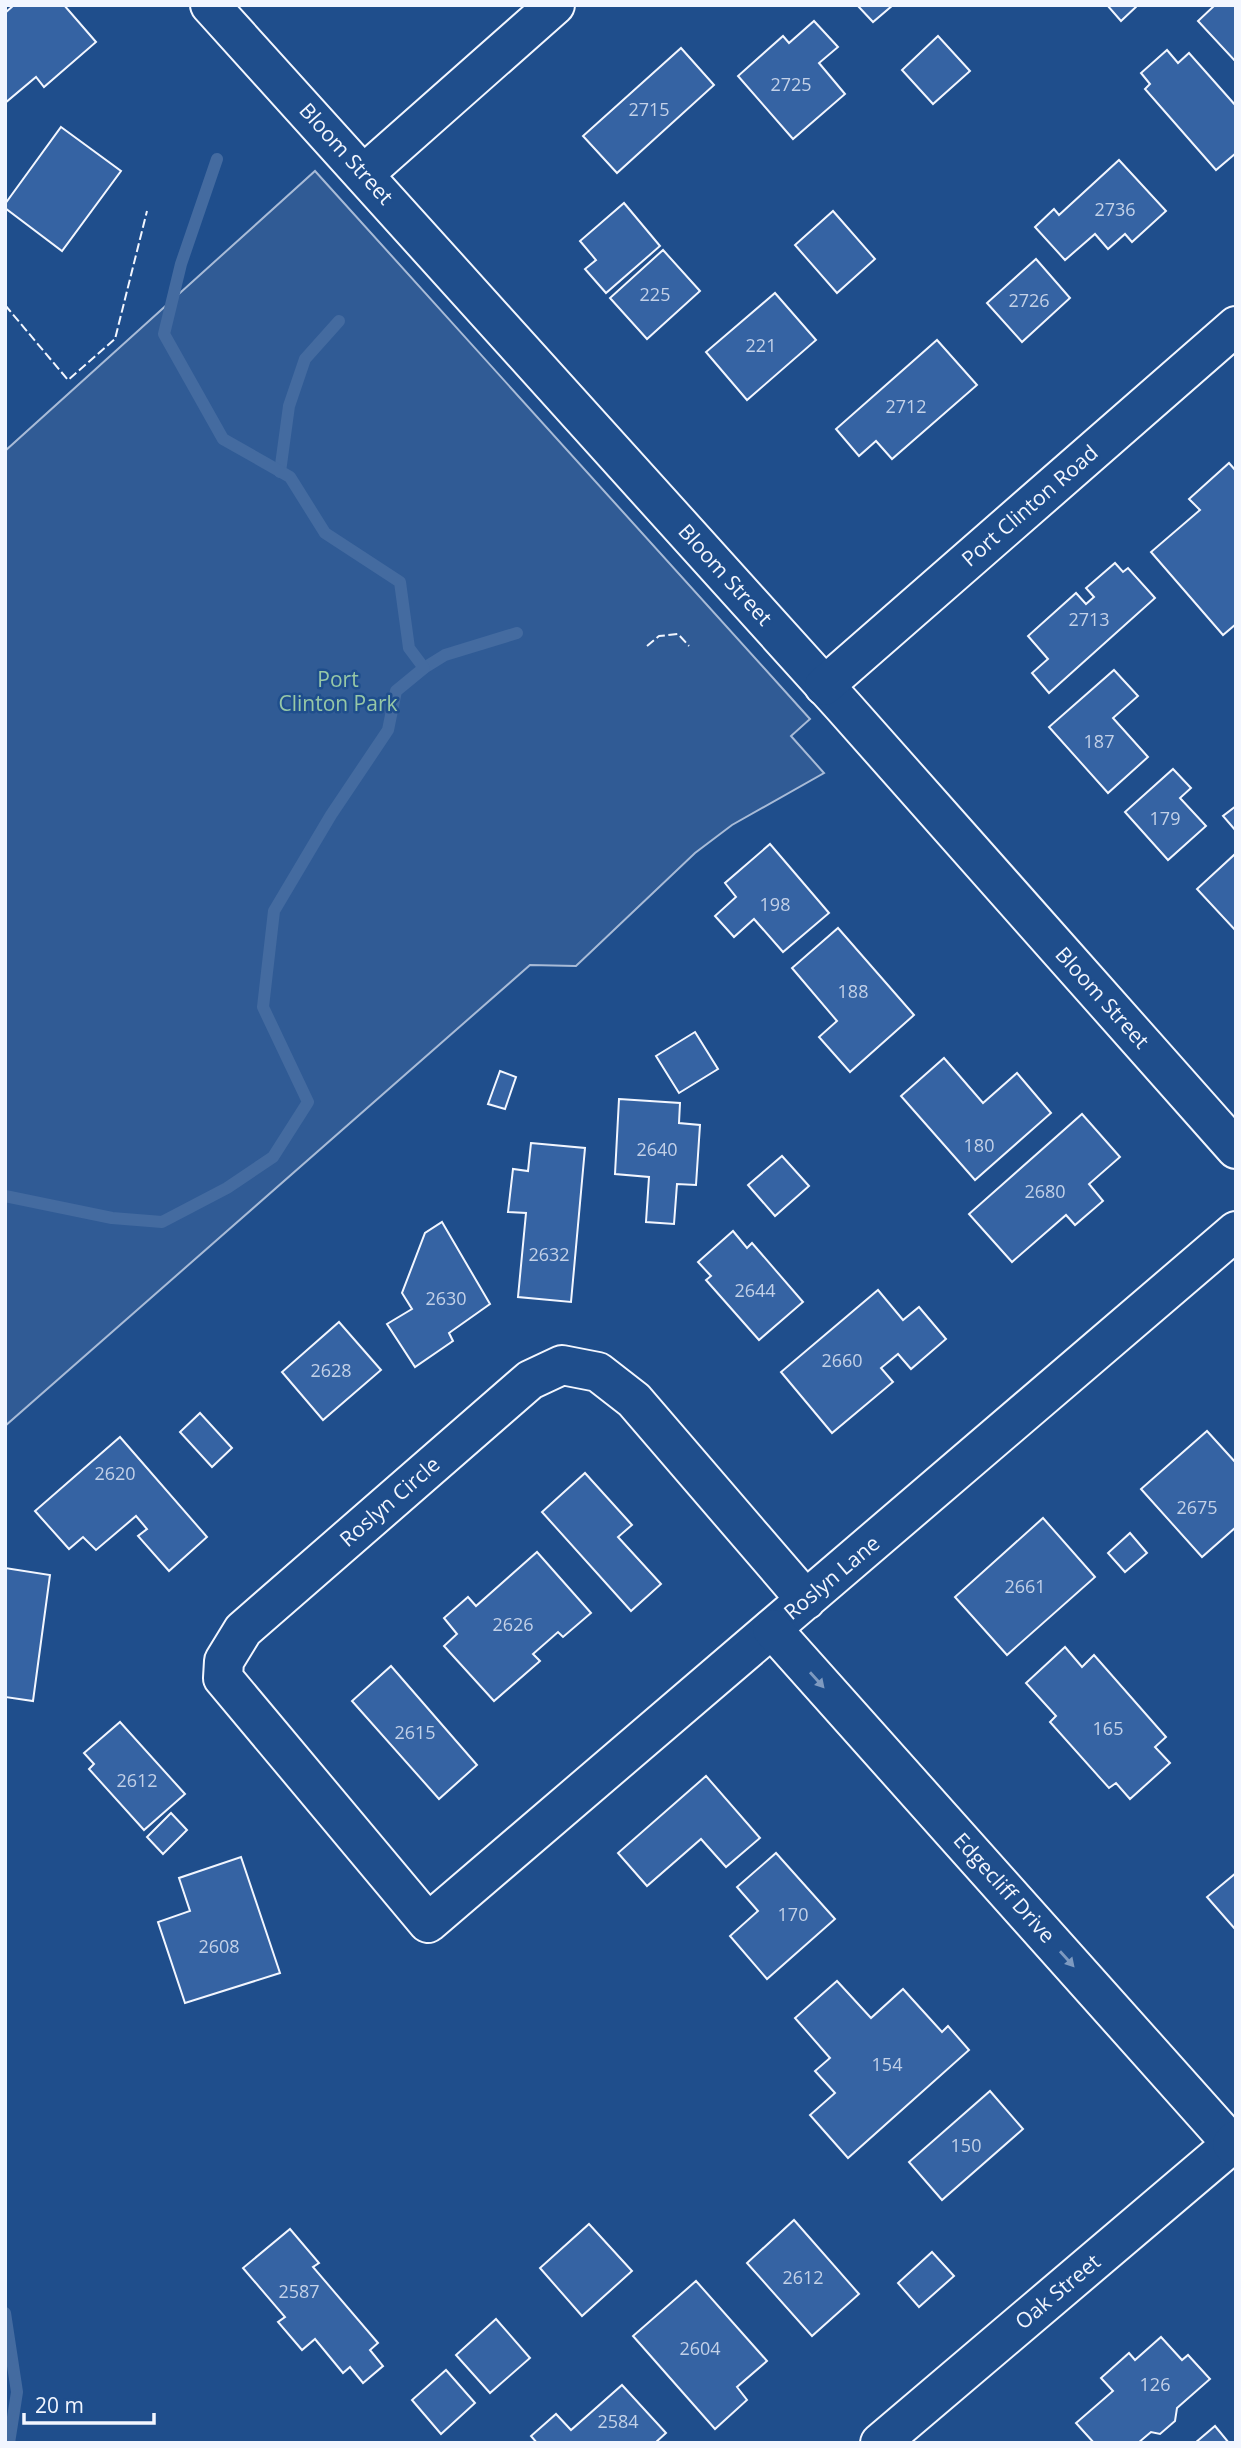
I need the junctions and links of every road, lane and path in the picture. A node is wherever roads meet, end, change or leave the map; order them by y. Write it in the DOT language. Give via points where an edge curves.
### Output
graph roads {
  1 [pos="210,5"];
  2 [pos="555,5"];
  3 [pos="364,174"];
  4 [pos="1236,326"];
  5 [pos="824,686"];
  6 [pos="1236,1149"];
  7 [pos="1236,1231"];
  8 [pos="806,1600"];
  9 [pos="772,1629"];
  10 [pos="428,1923"];
  11 [pos="1235,2144"];
  12 [pos="880,2443"];
  1 -- 3 [label="street, Bloom Street"];
  2 -- 3 [label="street"];
  3 -- 5 [label="street, Bloom Street"];
  4 -- 5 [label="street, Port Clinton Road"];
  5 -- 6 [label="street, Bloom Street"];
  7 -- 8 [label="street, Roslyn Lane"];
  8 -- 9 [label="street, Roslyn Lane"];
  8 -- 10 [label="street, Roslyn Circle" via="634,1400 598,1372 562,1366 530,1380 243,1630 224,1661 223,1678"];
  9 -- 10 [label="street, Roslyn Lane"];
  9 -- 11 [label="street, Edgecliff Drive, one-way"];
  11 -- 12 [label="street, Oak Street"];
}
